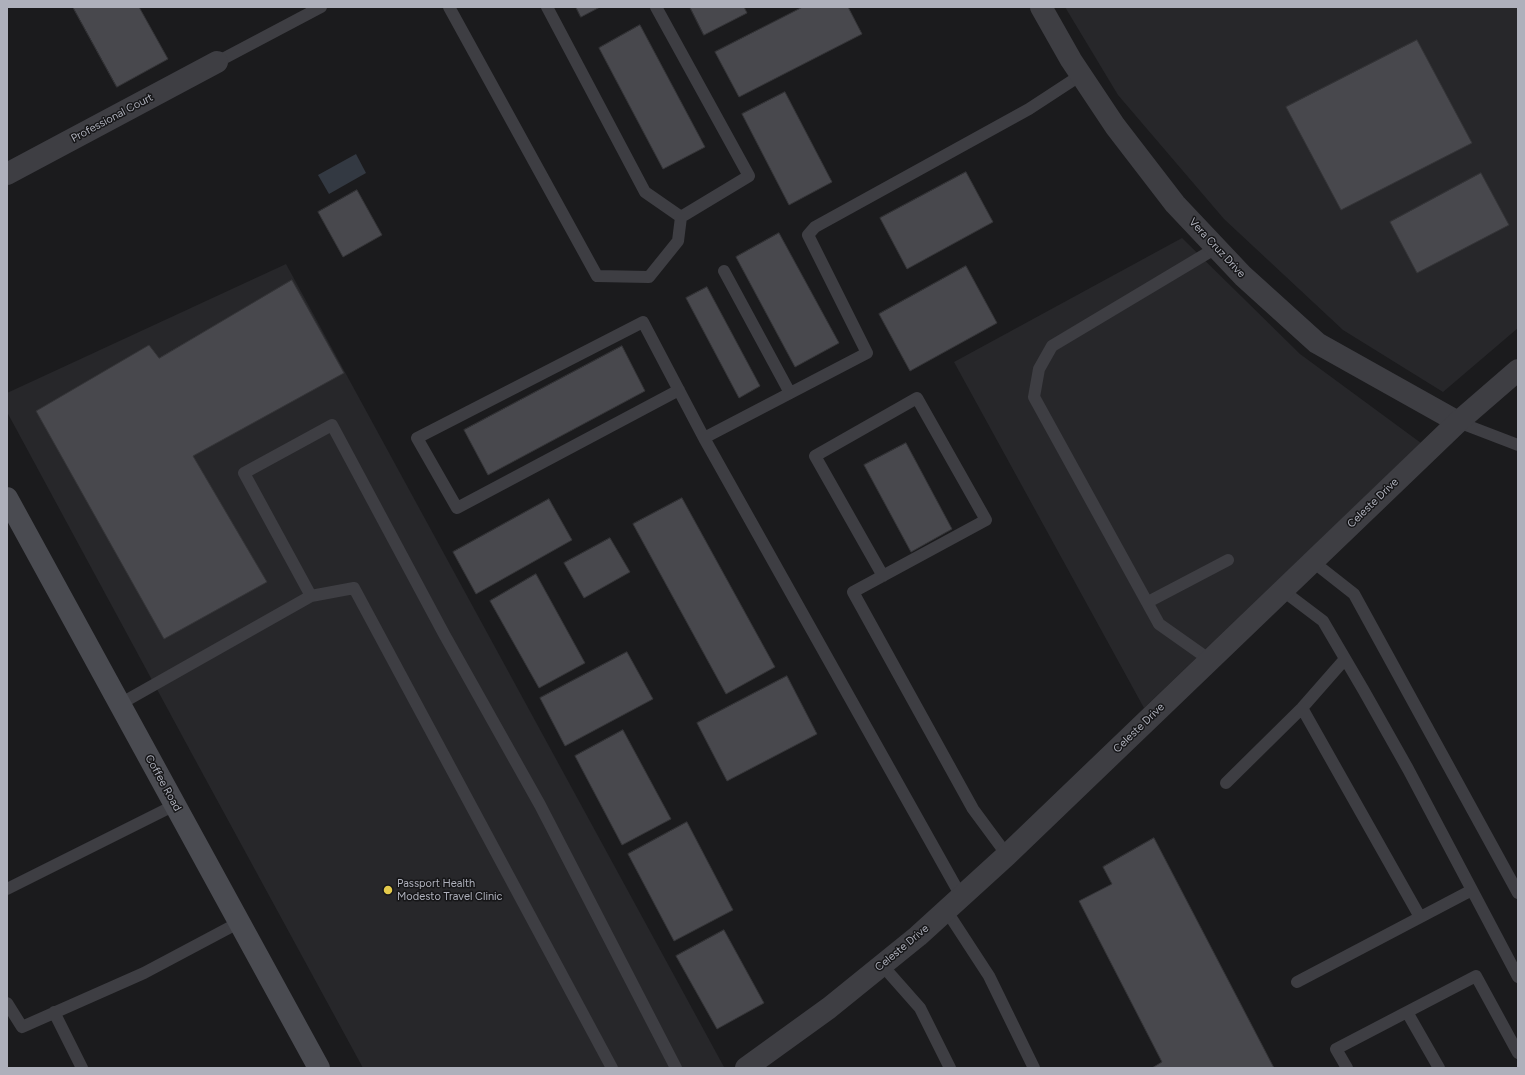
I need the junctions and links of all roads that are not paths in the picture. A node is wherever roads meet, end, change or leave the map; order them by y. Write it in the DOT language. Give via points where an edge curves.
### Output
graph roads {
  1 [pos="321,7"];
  2 [pos="449,7"];
  3 [pos="547,7"];
  4 [pos="656,7"];
  5 [pos="1041,7"];
  6 [pos="216,62"];
  7 [pos="1081,75"];
  8 [pos="7,174"];
  9 [pos="681,217"];
  10 [pos="1216,248"];
  11 [pos="724,271"];
  12 [pos="1518,370"];
  13 [pos="679,390"];
  14 [pos="790,393"];
  15 [pos="1458,422"];
  16 [pos="704,438"];
  17 [pos="1518,445"];
  18 [pos="7,498"];
  19 [pos="1228,560"];
  20 [pos="1312,561"];
  21 [pos="884,576"];
  22 [pos="1282,590"];
  23 [pos="311,596"];
  24 [pos="1148,602"];
  25 [pos="1345,659"];
  26 [pos="1210,660"];
  27 [pos="120,704"];
  28 [pos="1302,708"];
  29 [pos="1226,783"];
  30 [pos="175,805"];
  31 [pos="1007,855"];
  32 [pos="7,889"];
  33 [pos="1472,890"];
  34 [pos="1518,893"];
  35 [pos="954,903"];
  36 [pos="1420,917"];
  37 [pos="240,922"];
  38 [pos="882,965"];
  39 [pos="1518,977"];
  40 [pos="1297,982"];
  41 [pos="7,1003"];
  42 [pos="54,1012"];
  43 [pos="1407,1012"];
  44 [pos="1518,1054"];
  45 [pos="82,1068"];
  46 [pos="320,1068"];
  47 [pos="612,1068"];
  48 [pos="676,1068"];
  49 [pos="746,1068"];
  50 [pos="950,1068"];
  51 [pos="1034,1068"];
  52 [pos="1347,1068"];
  53 [pos="1439,1068"];
  1 -- 6 [label="lane"];
  2 -- 9 [label="lane" via="597,276 649,277 678,240"];
  3 -- 9 [label="lane" via="645,192"];
  4 -- 9 [label="lane" via="749,176"];
  5 -- 7 [label="street, Vera Cruz Drive"];
  6 -- 8 [label="street, Professional Court"];
  7 -- 10 [label="street, Vera Cruz Drive" via="1115,126 1175,204"];
  7 -- 14 [label="lane" via="1029,109 816,227 808,235 866,354"];
  10 -- 15 [label="street, Vera Cruz Drive" via="1317,343"];
  10 -- 24 [label="lane" via="1052,346 1039,369 1034,397"];
  11 -- 14 [label="lane"];
  12 -- 15 [label="street, Celeste Drive"];
  13 -- 13 [label="lane" via="643,322 416,438 457,508"];
  13 -- 16 [label="lane"];
  14 -- 16 [label="lane"];
  15 -- 17 [label="lane"];
  15 -- 20 [label="street, Celeste Drive"];
  16 -- 35 [label="lane"];
  18 -- 27 [label="main road, Coffee Road"];
  19 -- 24 [label="lane"];
  20 -- 22 [label="street, Celeste Drive"];
  20 -- 34 [label="lane" via="1354,594"];
  21 -- 21 [label="lane" via="986,520 917,398 815,456"];
  21 -- 31 [label="lane" via="853,592 973,809"];
  22 -- 25 [label="lane" via="1323,621"];
  22 -- 26 [label="street, Celeste Drive"];
  23 -- 27 [label="lane"];
  23 -- 47 [label="lane" via="354,588"];
  23 -- 48 [label="lane" via="244,473 332,425 444,634 540,805"];
  24 -- 26 [label="lane" via="1159,624"];
  25 -- 28 [label="lane"];
  25 -- 33 [label="lane"];
  26 -- 31 [label="street, Celeste Drive"];
  27 -- 30 [label="main road, Coffee Road"];
  28 -- 29 [label="lane"];
  28 -- 36 [label="lane"];
  30 -- 32 [label="lane"];
  30 -- 37 [label="main road, Coffee Road"];
  31 -- 35 [label="street, Celeste Drive"];
  33 -- 36 [label="lane"];
  33 -- 39 [label="lane"];
  35 -- 38 [label="street, Celeste Drive"];
  35 -- 51 [label="lane"];
  36 -- 40 [label="lane"];
  37 -- 42 [label="lane" via="144,973"];
  37 -- 46 [label="main road, Coffee Road"];
  38 -- 49 [label="street, Celeste Drive" via="830,1008"];
  38 -- 50 [label="lane" via="920,1008"];
  41 -- 42 [label="lane" via="22,1027"];
  42 -- 45 [label="lane"];
  43 -- 44 [label="lane" via="1476,976"];
  43 -- 52 [label="lane" via="1336,1049"];
  43 -- 53 [label="lane"];
}
